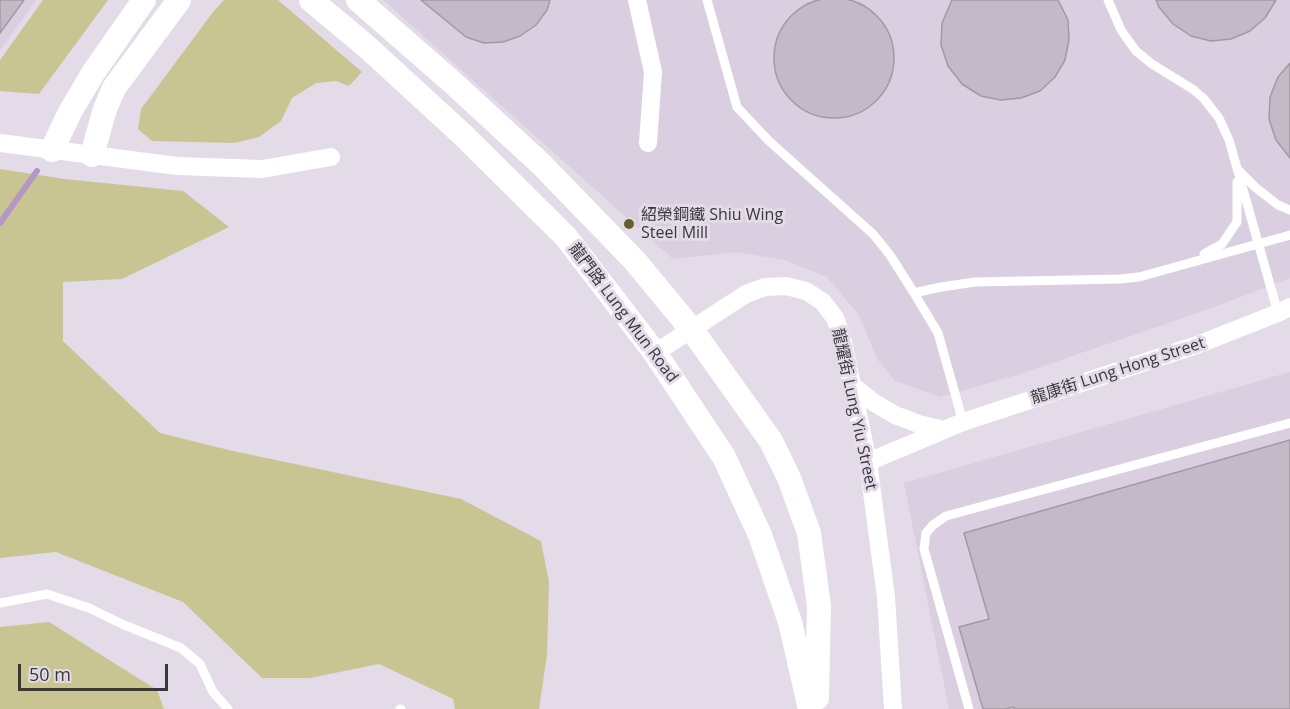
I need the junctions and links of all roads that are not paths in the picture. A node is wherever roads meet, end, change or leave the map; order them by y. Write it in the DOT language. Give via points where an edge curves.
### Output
graph roads {
  1 [pos="144,0"];
  2 [pos="179,0"];
  3 [pos="311,0"];
  4 [pos="358,0"];
  5 [pos="637,0"];
  6 [pos="707,0"];
  7 [pos="1108,0"];
  8 [pos="0,143"];
  9 [pos="648,143"];
  10 [pos="51,150"];
  11 [pos="92,155"];
  12 [pos="331,157"];
  13 [pos="1237,168"];
  14 [pos="1290,210"];
  15 [pos="1290,235"];
  16 [pos="1257,244"];
  17 [pos="1177,267"];
  18 [pos="914,293"];
  19 [pos="1284,310"];
  20 [pos="692,330"];
  21 [pos="656,353"];
  22 [pos="853,386"];
  23 [pos="963,422"];
  24 [pos="1290,423"];
  25 [pos="944,430"];
  26 [pos="868,462"];
  27 [pos="0,603"];
  28 [pos="228,709"];
  29 [pos="810,709"];
  30 [pos="817,709"];
  31 [pos="893,709"];
  32 [pos="969,709"];
  1 -- 10 [label="street" via="93,73"];
  2 -- 11 [label="street" via="114,88"];
  3 -- 21 [label="street, 龍門路 Lung Mun Road" via="463,135 566,237"];
  4 -- 20 [label="street, 龍門路 Lung Mun Road" via="541,164 635,261"];
  5 -- 9 [label="street" via="653,72"];
  6 -- 18 [label="lane" via="737,107 769,141 873,234"];
  7 -- 13 [label="lane" via="1121,30 1136,51 1194,90 1212,108"];
  8 -- 10 [label="street"];
  10 -- 11 [label="street"];
  11 -- 12 [label="street" via="177,166 262,169"];
  13 -- 14 [label="lane"];
  13 -- 16 [label="lane"];
  13 -- 17 [label="lane" via="1238,222 1212,251"];
  15 -- 16 [label="lane"];
  16 -- 17 [label="lane"];
  16 -- 19 [label="lane"];
  17 -- 18 [label="lane" via="1120,279 975,282"];
  18 -- 23 [label="lane" via="938,333"];
  19 -- 23 [label="street, 龍康街 Lung Hong Street" via="1197,345"];
  20 -- 21 [label="street, 龍耀街 Lung Yiu Street"];
  20 -- 22 [label="street, 龍耀街 Lung Yiu Street" via="746,294 765,287 786,285 806,291 823,302 835,318"];
  20 -- 30 [label="street, 龍門路 Lung Mun Road" via="771,441 809,533 819,606"];
  21 -- 29 [label="street, 龍門路 Lung Mun Road" via="724,457 760,535 790,622"];
  22 -- 25 [label="street" via="895,415"];
  22 -- 26 [label="street, 龍耀街 Lung Yiu Street"];
  23 -- 25 [label="street, 龍康街 Lung Hong Street"];
  24 -- 32 [label="lane" via="946,516 933,525 926,533 924,549"];
  25 -- 26 [label="street, 龍康街 Lung Hong Street"];
  26 -- 31 [label="street, 龍耀街 Lung Yiu Street" via="886,597"];
  27 -- 28 [label="lane" via="47,594 182,648 200,664 213,692"];
}
